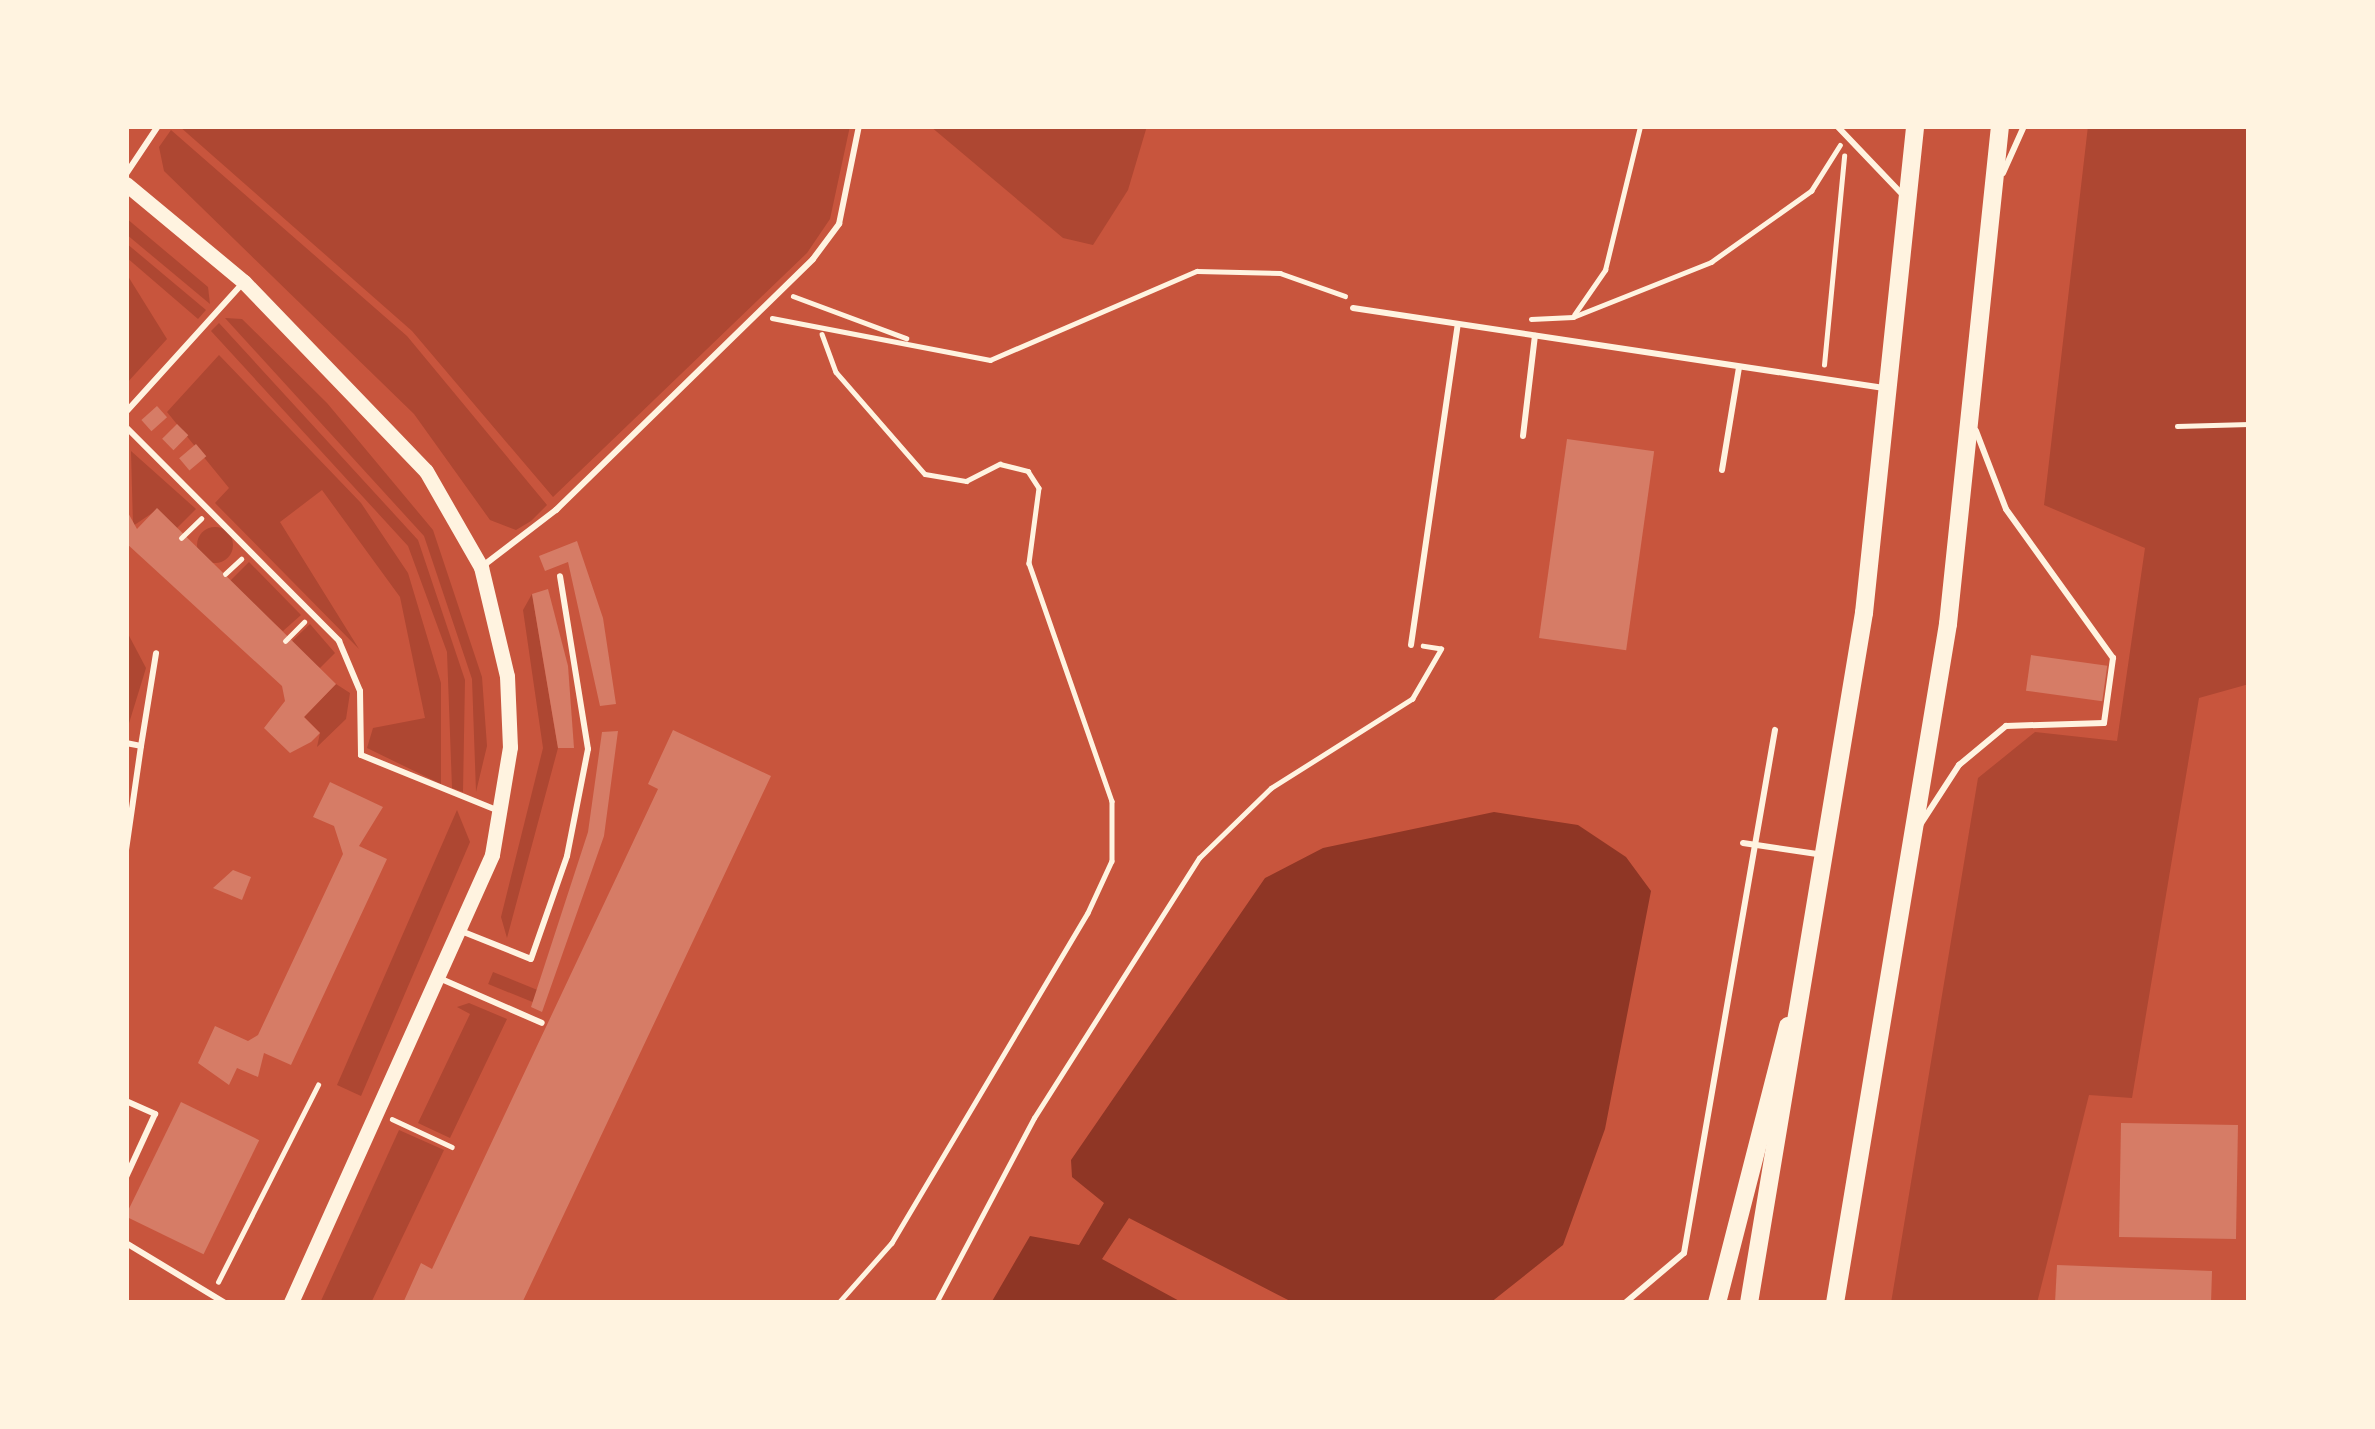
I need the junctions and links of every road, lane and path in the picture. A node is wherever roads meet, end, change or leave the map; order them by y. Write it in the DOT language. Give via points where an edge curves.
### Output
graph roads {
  1 [pos="158,126"];
  2 [pos="859,126"];
  3 [pos="1640,126"];
  4 [pos="1837,126"];
  5 [pos="1915,126"];
  6 [pos="2000,126"];
  7 [pos="2024,126"];
  8 [pos="1846,136"];
  9 [pos="126,174"];
  10 [pos="126,184"];
  11 [pos="1995,193"];
  12 [pos="1908,201"];
  13 [pos="244,282"];
  14 [pos="781,292"];
  15 [pos="1353,308"];
  16 [pos="1573,316"];
  17 [pos="754,320"];
  18 [pos="1527,320"];
  19 [pos="1458,324"];
  20 [pos="822,334"];
  21 [pos="1535,336"];
  22 [pos="911,340"];
  23 [pos="1739,367"];
  24 [pos="1822,379"];
  25 [pos="1890,389"];
  26 [pos="126,412"];
  27 [pos="1972,422"];
  28 [pos="2249,424"];
  29 [pos="2177,426"];
  30 [pos="126,427"];
  31 [pos="1523,436"];
  32 [pos="1723,470"];
  33 [pos="209,510"];
  34 [pos="181,538"];
  35 [pos="249,550"];
  36 [pos="481,567"];
  37 [pos="225,574"];
  38 [pos="560,576"];
  39 [pos="312,614"];
  40 [pos="285,641"];
  41 [pos="1411,645"];
  42 [pos="156,653"];
  43 [pos="1775,730"];
  44 [pos="126,743"];
  45 [pos="141,746"];
  46 [pos="502,812"];
  47 [pos="1917,831"];
  48 [pos="1743,843"];
  49 [pos="1759,846"];
  50 [pos="126,850"];
  51 [pos="1827,855"];
  52 [pos="1819,905"];
  53 [pos="461,931"];
  54 [pos="440,978"];
  55 [pos="542,1023"];
  56 [pos="318,1085"];
  57 [pos="126,1101"];
  58 [pos="379,1113"];
  59 [pos="452,1147"];
  60 [pos="126,1177"];
  61 [pos="127,1248"];
  62 [pos="211,1295"];
  63 [pos="225,1303"];
  64 [pos="292,1303"];
  65 [pos="839,1303"];
  66 [pos="936,1303"];
  67 [pos="1625,1303"];
  68 [pos="1717,1303"];
  69 [pos="1749,1303"];
  70 [pos="1835,1303"];
  1 -- 9 [label="lane"];
  2 -- 14 [label="lane" via="839,224"];
  3 -- 16 [label="path" via="1605,270"];
  4 -- 8 [label="lane"];
  5 -- 12 [label="main road"];
  6 -- 11 [label="main road"];
  7 -- 11 [label="lane"];
  8 -- 12 [label="lane"];
  8 -- 16 [label="path" via="1811,191 1712,262"];
  8 -- 24 [label="path"];
  10 -- 13 [label="main road"];
  11 -- 27 [label="main road"];
  12 -- 25 [label="main road"];
  13 -- 26 [label="lane"];
  13 -- 36 [label="main road" via="426,471"];
  14 -- 17 [label="lane"];
  14 -- 22 [label="path"];
  15 -- 19 [label="lane"];
  15 -- 22 [label="path" via="1338,285 1197,271 1009,356"];
  16 -- 18 [label="path"];
  17 -- 20 [label="path"];
  17 -- 36 [label="lane"];
  19 -- 21 [label="lane"];
  19 -- 41 [label="lane"];
  20 -- 22 [label="path"];
  20 -- 65 [label="path" via="836,372 925,475 966,481 1000,464 1028,471 1039,488 1029,563 1112,801 1112,861 1088,913 892,1243"];
  21 -- 23 [label="lane"];
  21 -- 31 [label="lane"];
  23 -- 24 [label="lane"];
  23 -- 32 [label="lane"];
  24 -- 25 [label="lane"];
  25 -- 51 [label="main road"];
  27 -- 47 [label="main road"];
  27 -- 47 [label="lane" via="2006,509 2113,658 2104,723 2006,726 1960,765"];
  28 -- 29 [label="path"];
  30 -- 33 [label="lane"];
  33 -- 34 [label="path"];
  33 -- 35 [label="lane"];
  35 -- 37 [label="path"];
  35 -- 39 [label="lane"];
  36 -- 46 [label="main road" via="510,715"];
  38 -- 53 [label="lane" via="588,749 567,856 532,959"];
  39 -- 40 [label="path"];
  39 -- 46 [label="lane" via="356,674 361,755"];
  41 -- 66 [label="path" via="1441,649 1412,699 1271,788 1199,858 1034,1118"];
  42 -- 45 [label="lane"];
  43 -- 49 [label="lane"];
  44 -- 45 [label="lane"];
  45 -- 50 [label="lane"];
  46 -- 53 [label="main road"];
  47 -- 70 [label="main road"];
  48 -- 49 [label="lane"];
  49 -- 51 [label="lane"];
  49 -- 67 [label="lane" via="1684,1253"];
  51 -- 52 [label="main road"];
  52 -- 68 [label="main road"];
  52 -- 69 [label="main road"];
  53 -- 54 [label="main road"];
  54 -- 55 [label="lane"];
  54 -- 58 [label="main road"];
  56 -- 62 [label="path"];
  57 -- 60 [label="lane" via="155,1114"];
  58 -- 59 [label="path"];
  58 -- 64 [label="main road"];
  61 -- 62 [label="lane"];
  62 -- 63 [label="lane"];
}
